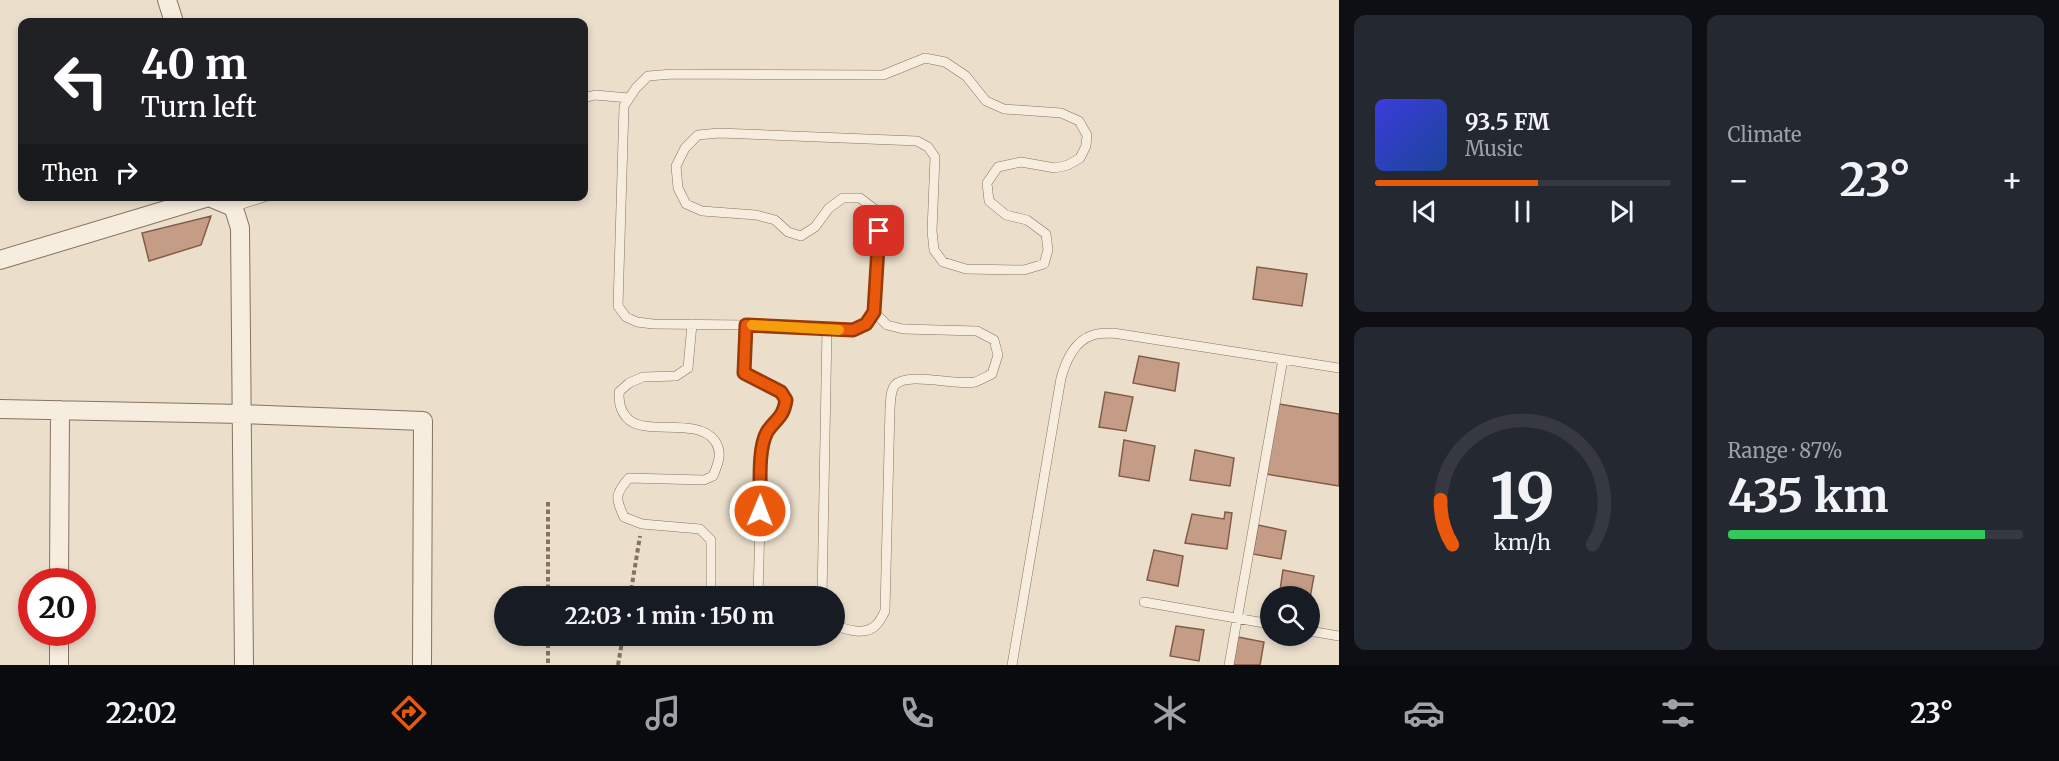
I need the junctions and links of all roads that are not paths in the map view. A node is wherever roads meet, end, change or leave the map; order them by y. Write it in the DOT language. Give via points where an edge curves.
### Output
graph roads {
  1 [pos="167,0"];
  2 [pos="173,18"];
  3 [pos="588,97"];
  4 [pos="629,98"];
  5 [pos="196,201"];
  6 [pos="232,202"];
  7 [pos="0,260"];
  8 [pos="874,312"];
  9 [pos="693,324"];
  10 [pos="746,325"];
  11 [pos="827,329"];
  12 [pos="1284,359"];
  13 [pos="1339,368"];
  14 [pos="0,409"];
  15 [pos="60,410"];
  16 [pos="242,414"];
  17 [pos="59,568"];
  18 [pos="711,586"];
  19 [pos="758,586"];
  20 [pos="822,586"];
  21 [pos="1144,602"];
  22 [pos="1237,618"];
  23 [pos="1260,622"];
  24 [pos="845,629"];
  25 [pos="1320,633"];
  26 [pos="1339,636"];
  27 [pos="59,646"];
  28 [pos="59,665"];
  29 [pos="244,665"];
  30 [pos="422,665"];
  31 [pos="1012,665"];
  32 [pos="1229,665"];
  1 -- 2 [label="street"];
  3 -- 4 [label="lane"];
  4 -- 8 [label="lane" via="648,76 883,75 925,58 945,62 966,76 986,101 1004,109 1062,113 1079,121 1087,135 1080,158 1055,168 1021,162 998,167 987,183 989,201 1006,215 1027,220 1046,234 1048,250 1044,264 1024,270 966,269 942,262 934,250 935,156 917,141 719,133 698,135 685,148 676,166 678,188 686,204 702,211 775,220 788,232 801,236 816,227 829,208 843,198 860,198 877,211"];
  4 -- 9 [label="lane" via="622,124 618,306 626,318 637,322"];
  5 -- 7 [label="street"];
  6 -- 16 [label="street" via="240,228"];
  8 -- 11 [label="lane" via="866,324 853,330"];
  8 -- 24 [label="lane" via="887,325 903,329 977,331 994,340 998,355 992,374 974,382 902,380 896,384 890,408 885,611 868,631"];
  9 -- 10 [label="lane"];
  9 -- 18 [label="lane" via="688,368 676,376 644,377 629,383 619,392 619,406 628,420 644,425 702,430 719,446 720,461 713,476 704,480 629,478 618,490 617,503 624,517 642,524 700,529 711,540"];
  10 -- 11 [label="lane"];
  10 -- 19 [label="lane" via="744,373 781,392 786,400 784,413 767,431 762,447"];
  11 -- 20 [label="lane"];
  12 -- 13 [label="lane"];
  12 -- 22 [label="lane"];
  12 -- 31 [label="lane" via="1113,333 1092,335 1078,345 1067,359 1061,378"];
  14 -- 15 [label="street"];
  15 -- 16 [label="street"];
  15 -- 17 [label="street"];
  16 -- 29 [label="street"];
  16 -- 30 [label="street" via="423,421"];
  21 -- 22 [label="lane"];
  22 -- 23 [label="lane"];
  22 -- 32 [label="lane"];
  25 -- 26 [label="lane"];
  27 -- 28 [label="street"];
}
